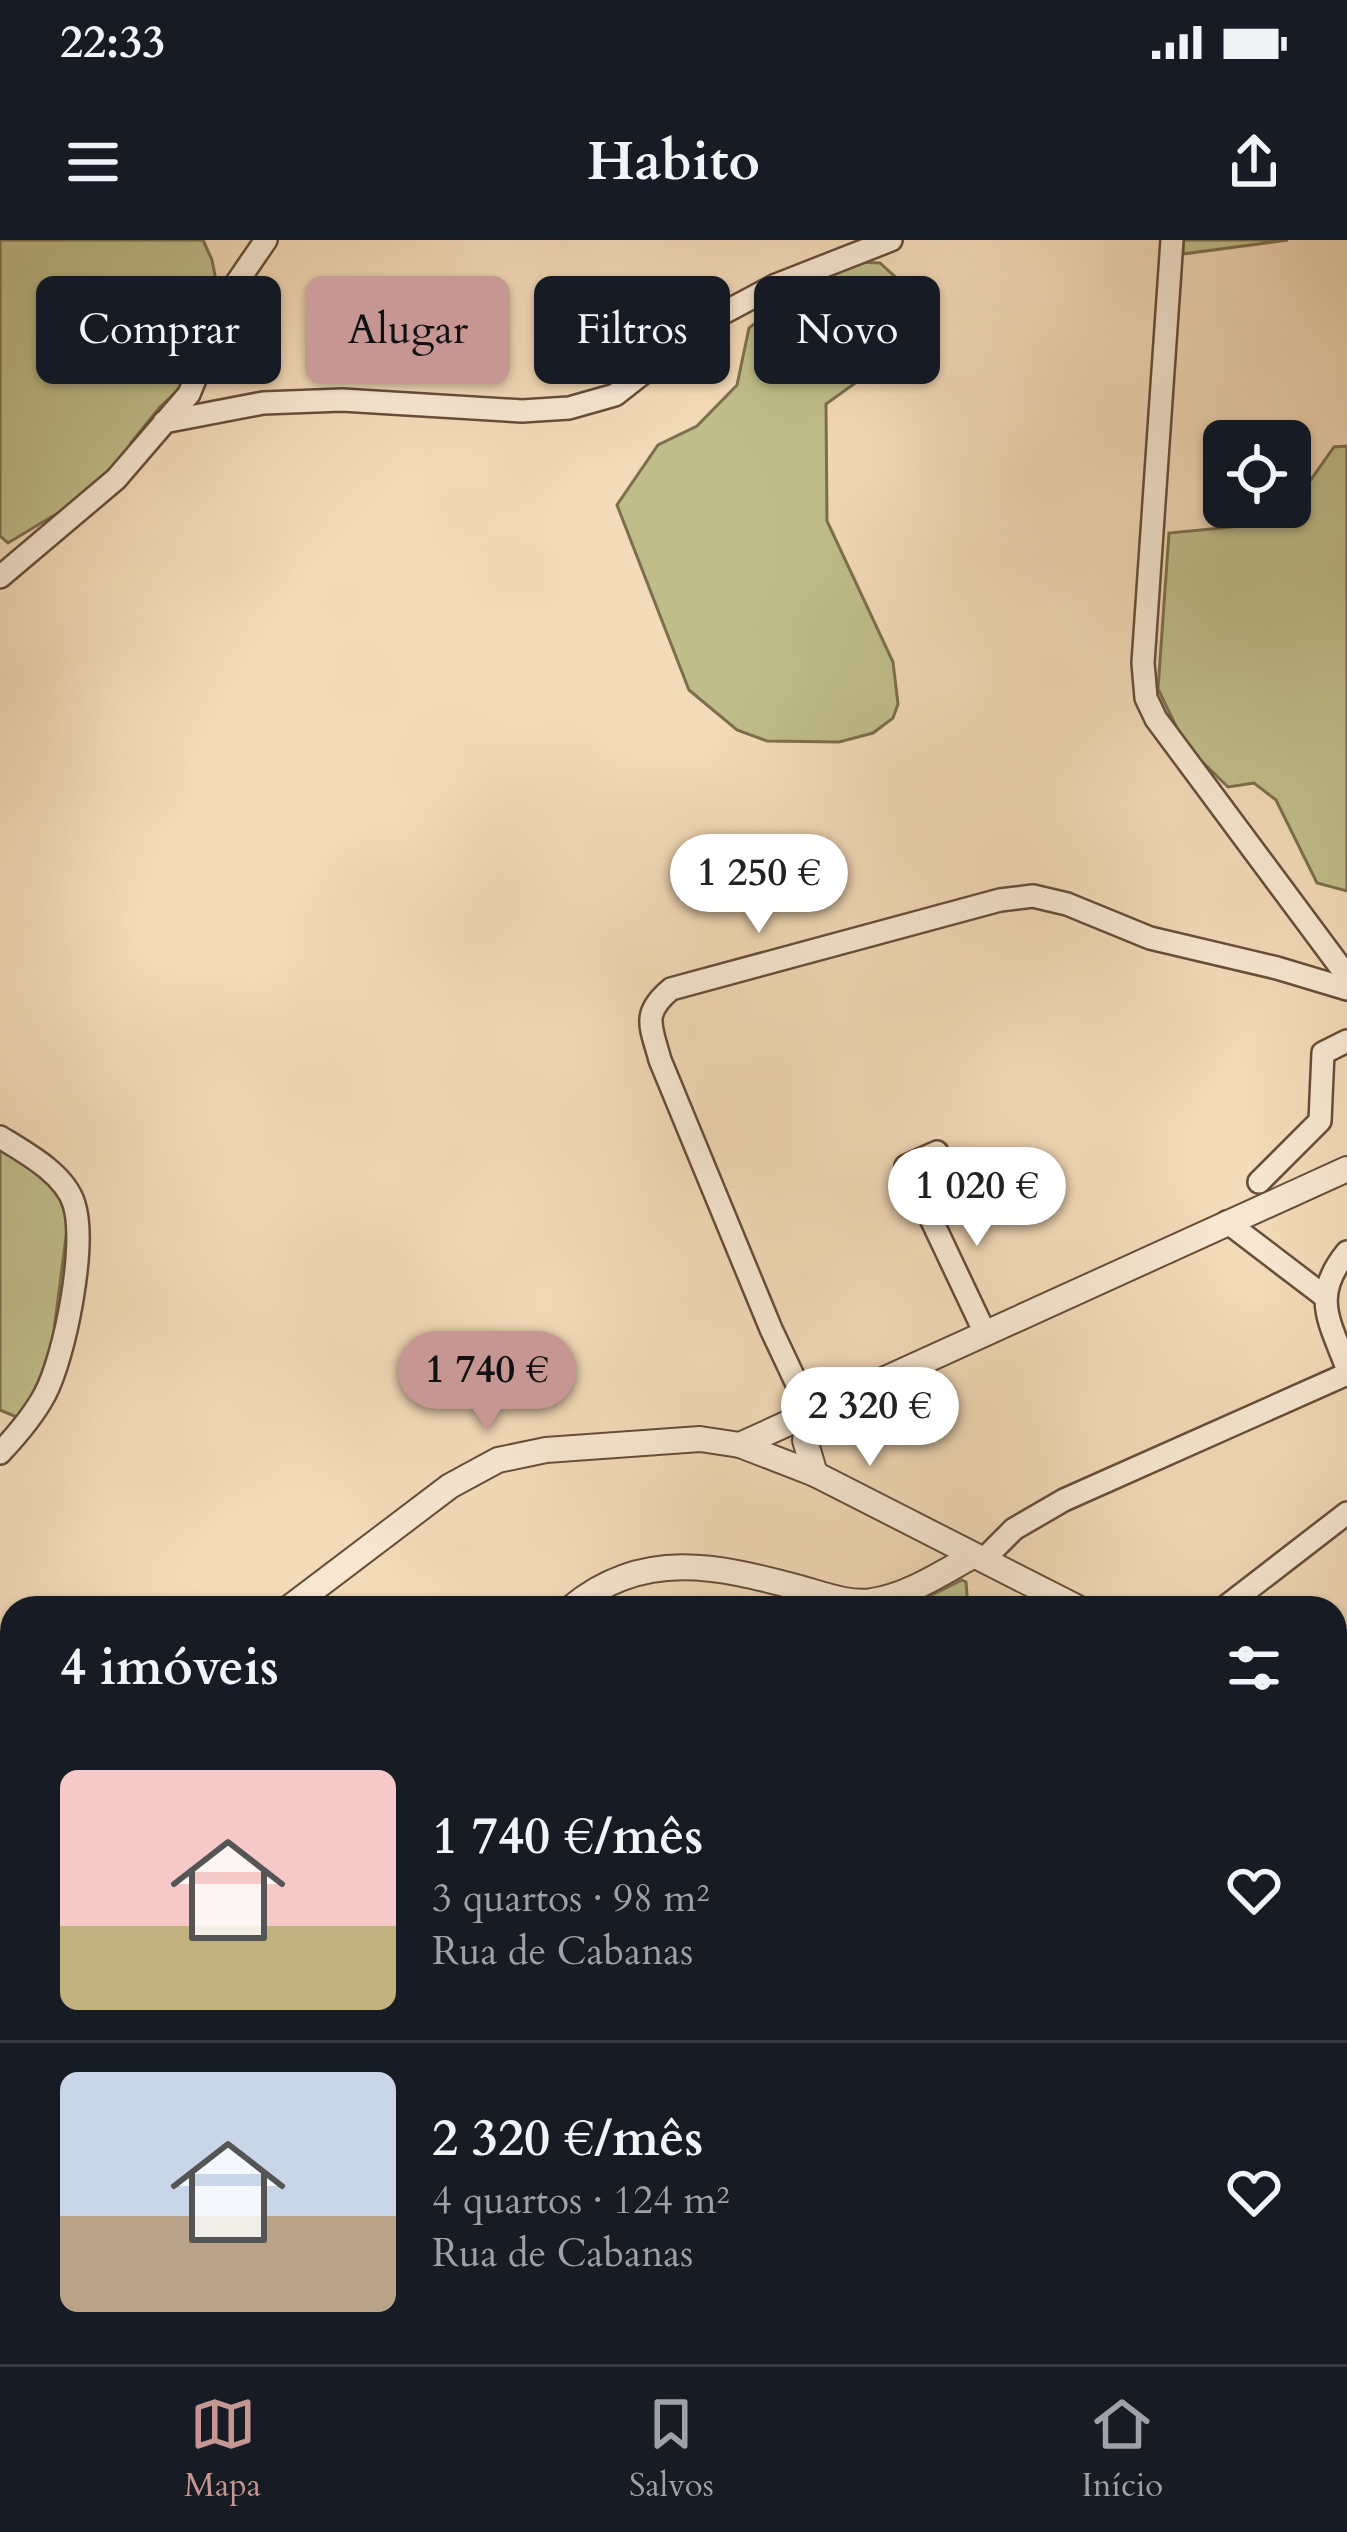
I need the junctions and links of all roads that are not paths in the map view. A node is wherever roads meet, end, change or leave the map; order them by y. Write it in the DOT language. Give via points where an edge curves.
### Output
graph roads {
  1 [pos="266,240"];
  2 [pos="891,240"];
  3 [pos="1172,240"];
  4 [pos="164,422"];
  5 [pos="0,577"];
  6 [pos="1347,976"];
  7 [pos="1347,989"];
  8 [pos="1347,1041"];
  9 [pos="0,1137"];
  10 [pos="937,1152"];
  11 [pos="1347,1169"];
  12 [pos="1259,1182"];
  13 [pos="1227,1222"];
  14 [pos="1347,1252"];
  15 [pos="1324,1296"];
  16 [pos="985,1334"];
  17 [pos="1347,1371"];
  18 [pos="811,1414"];
  19 [pos="740,1445"];
  20 [pos="5,1448"];
  21 [pos="815,1474"];
  22 [pos="1347,1514"];
  23 [pos="978,1558"];
  24 [pos="305,1596"];
  25 [pos="592,1596"];
  26 [pos="838,1596"];
  27 [pos="895,1596"];
  28 [pos="1054,1596"];
  29 [pos="1240,1596"];
  1 -- 4 [label="street" via="231,291 189,394"];
  2 -- 4 [label="street" via="712,319 615,395 569,408 263,403"];
  3 -- 6 [label="street" via="1146,698"];
  4 -- 5 [label="street" via="116,478"];
  7 -- 18 [label="street" via="1150,938 1033,896 670,988 649,1018 660,1060"];
  8 -- 12 [label="street" via="1323,1053 1320,1121"];
  9 -- 20 [label="street" via="61,1180 78,1231 61,1349 45,1394"];
  10 -- 16 [label="street" via="906,1166"];
  11 -- 13 [label="street"];
  13 -- 15 [label="street"];
  13 -- 16 [label="street"];
  14 -- 15 [label="street"];
  15 -- 17 [label="street"];
  16 -- 18 [label="street"];
  17 -- 23 [label="street" via="1064,1500"];
  18 -- 19 [label="street"];
  18 -- 21 [label="street" via="805,1440"];
  19 -- 21 [label="street"];
  19 -- 24 [label="street" via="612,1443 498,1460 450,1486"];
  21 -- 23 [label="street"];
  22 -- 29 [label="street"];
  23 -- 27 [label="street"];
  23 -- 28 [label="street"];
  25 -- 26 [label="street" via="665,1566 722,1568"];
}
